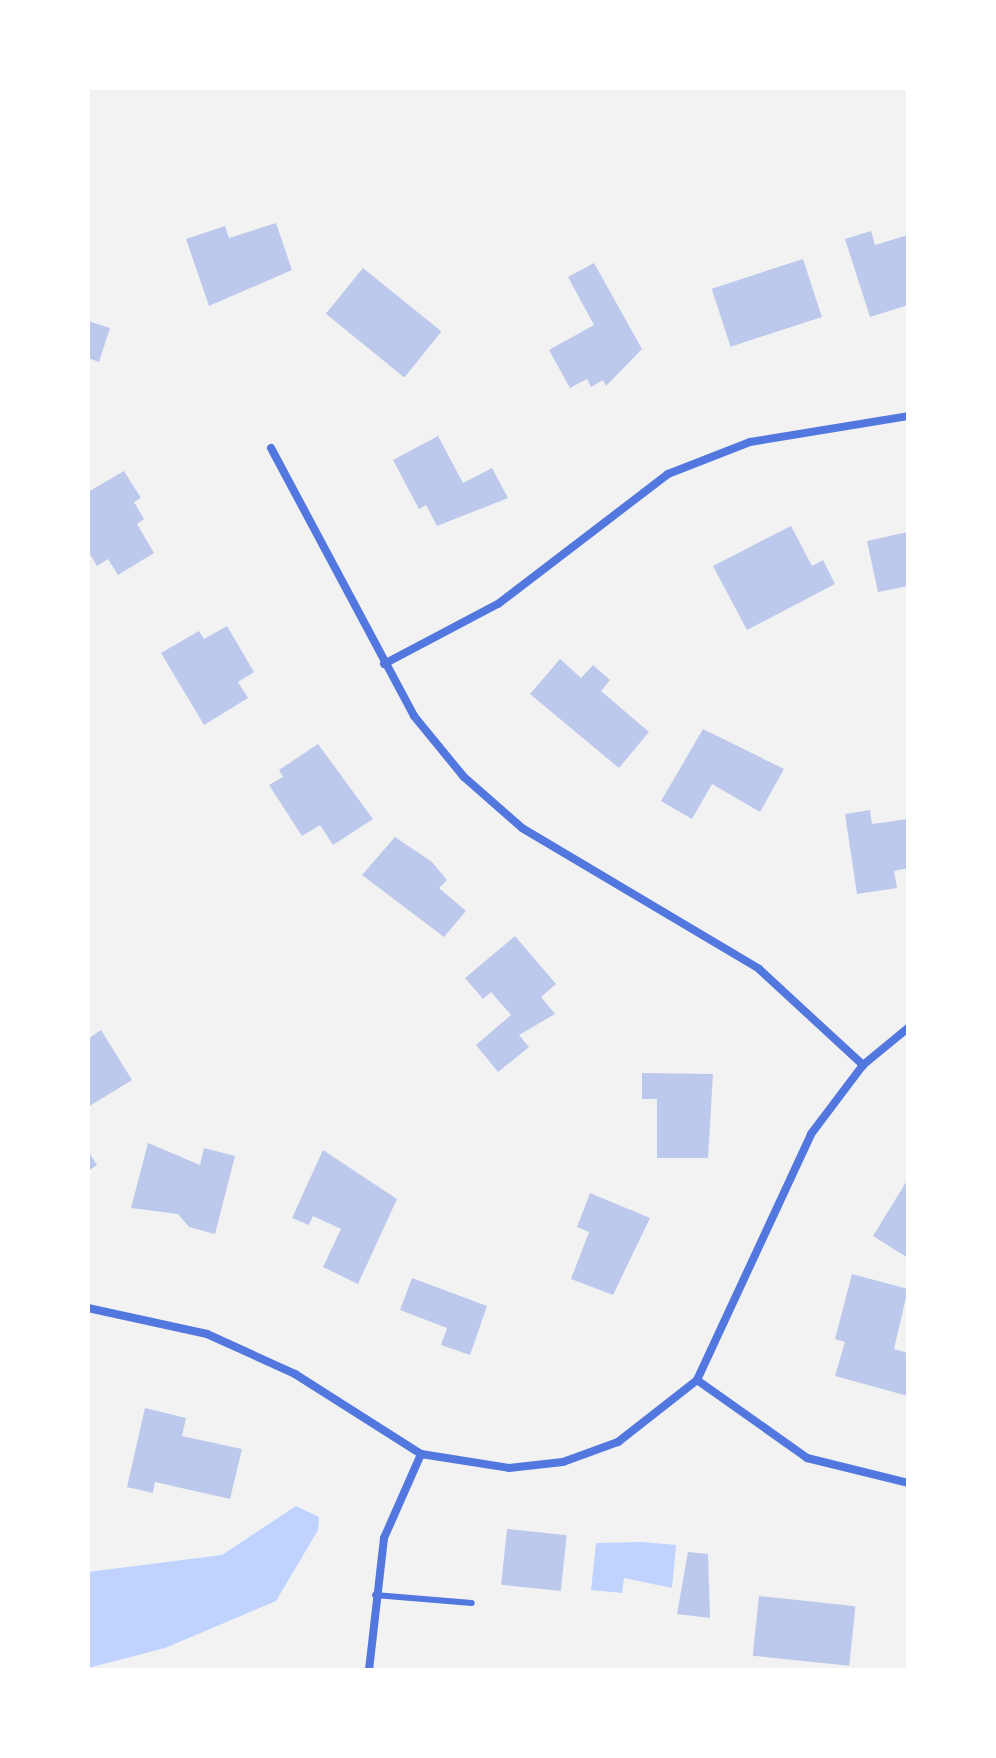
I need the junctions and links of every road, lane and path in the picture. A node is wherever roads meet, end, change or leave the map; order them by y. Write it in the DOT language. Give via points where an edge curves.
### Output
graph roads {
  1 [pos="908,416"];
  2 [pos="271,448"];
  3 [pos="384,664"];
  4 [pos="908,1028"];
  5 [pos="863,1065"];
  6 [pos="88,1308"];
  7 [pos="697,1380"];
  8 [pos="421,1454"];
  9 [pos="908,1483"];
  10 [pos="375,1595"];
  11 [pos="472,1603"];
  12 [pos="369,1670"];
  1 -- 3 [label="street" via="750,442 668,474 498,604"];
  2 -- 3 [label="street"];
  3 -- 5 [label="street" via="439,750 490,803 759,969"];
  4 -- 5 [label="street"];
  5 -- 7 [label="street" via="811,1134"];
  6 -- 8 [label="street" via="207,1334 295,1374"];
  7 -- 8 [label="street" via="618,1442 563,1462 509,1468"];
  7 -- 9 [label="street" via="807,1458"];
  8 -- 10 [label="street" via="384,1538"];
  10 -- 11 [label="lane"];
  10 -- 12 [label="street"];
}
